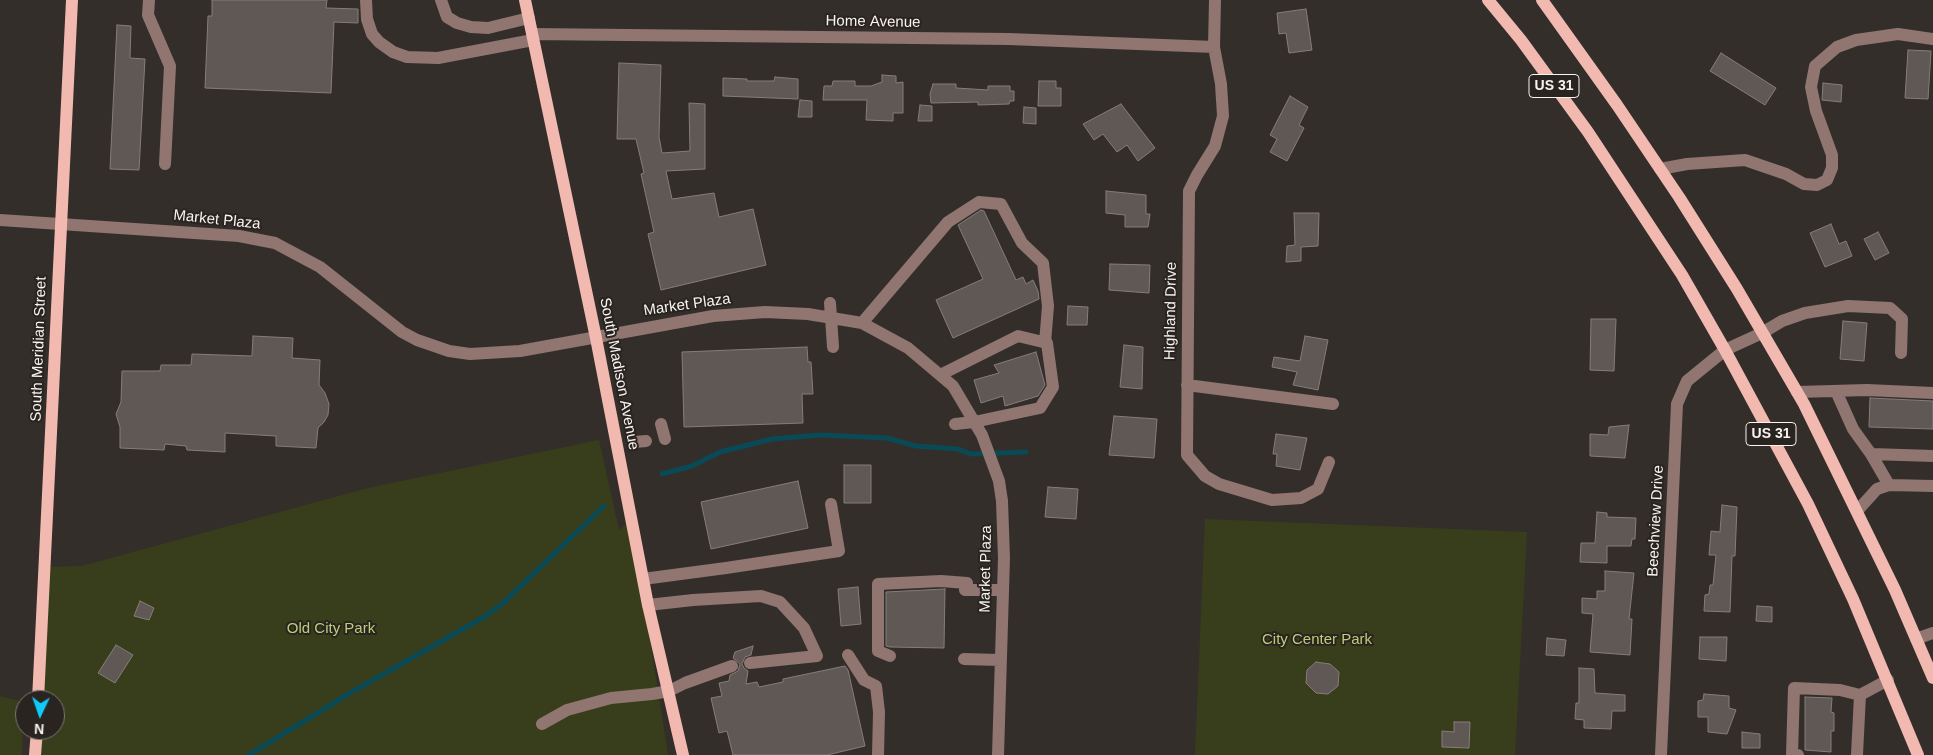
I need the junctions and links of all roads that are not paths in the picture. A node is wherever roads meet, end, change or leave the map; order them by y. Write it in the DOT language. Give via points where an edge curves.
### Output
graph roads {
  1 [pos="72,0"];
  2 [pos="149,0"];
  3 [pos="366,0"];
  4 [pos="441,0"];
  5 [pos="525,0"];
  6 [pos="1215,0"];
  7 [pos="1488,0"];
  8 [pos="1542,0"];
  9 [pos="529,18"];
  10 [pos="533,37"];
  11 [pos="1933,39"];
  12 [pos="1214,47"];
  13 [pos="165,164"];
  14 [pos="1660,169"];
  15 [pos="0,220"];
  16 [pos="60,223"];
  17 [pos="830,302"];
  18 [pos="862,323"];
  19 [pos="828,324"];
  20 [pos="1762,333"];
  21 [pos="596,338"];
  22 [pos="1045,343"];
  23 [pos="833,347"];
  24 [pos="1725,350"];
  25 [pos="1901,353"];
  26 [pos="940,375"];
  27 [pos="1187,385"];
  28 [pos="1836,391"];
  29 [pos="1797,392"];
  30 [pos="1933,393"];
  31 [pos="1333,404"];
  32 [pos="974,422"];
  33 [pos="661,424"];
  34 [pos="955,424"];
  35 [pos="665,439"];
  36 [pos="1871,454"];
  37 [pos="1933,456"];
  38 [pos="1329,462"];
  39 [pos="1888,485"];
  40 [pos="1933,486"];
  41 [pos="831,504"];
  42 [pos="1857,511"];
  43 [pos="643,579"];
  44 [pos="1002,590"];
  45 [pos="648,605"];
  46 [pos="1933,633"];
  47 [pos="1916,639"];
  48 [pos="848,655"];
  49 [pos="890,656"];
  50 [pos="964,659"];
  51 [pos="1000,660"];
  52 [pos="750,663"];
  53 [pos="732,666"];
  54 [pos="1933,678"];
  55 [pos="1888,680"];
  56 [pos="38,690"];
  57 [pos="669,691"];
  58 [pos="1860,695"];
  59 [pos="542,724"];
  60 [pos="36,740"];
  61 [pos="35,755"];
  62 [pos="683,755"];
  63 [pos="878,755"];
  64 [pos="998,755"];
  65 [pos="1661,755"];
  66 [pos="1798,755"];
  67 [pos="1857,755"];
  68 [pos="1918,755"];
  1 -- 16 [label="main road, South Meridian Street"];
  2 -- 13 [label="street" via="148,15 170,66"];
  3 -- 10 [label="street, Home Avenue" via="372,34 393,52 407,57 438,58"];
  4 -- 9 [label="street" via="447,16 471,27 488,28"];
  5 -- 9 [label="main road, South Madison Avenue"];
  6 -- 12 [label="street, Highland Drive"];
  7 -- 24 [label="main road, US 31" via="1588,132 1682,275"];
  8 -- 14 [label="main road, US 31"];
  9 -- 10 [label="main road, South Madison Avenue"];
  10 -- 12 [label="street, Home Avenue" via="1009,40"];
  10 -- 21 [label="main road, South Madison Avenue"];
  11 -- 14 [label="street" via="1898,34 1856,40 1837,48 1815,66 1811,87 1832,154 1832,168 1827,180 1817,185 1804,184 1745,160"];
  12 -- 27 [label="street, Highland Drive" via="1222,84 1223,116 1216,146 1189,191"];
  14 -- 20 [label="main road, US 31"];
  15 -- 16 [label="street, Market Plaza"];
  16 -- 21 [label="street, Market Plaza" via="239,236 275,243 320,267 402,332 449,351 470,354 520,351"];
  16 -- 56 [label="main road, South Meridian Street"];
  17 -- 19 [label="street"];
  18 -- 19 [label="street, Market Plaza"];
  18 -- 22 [label="street" via="948,222 979,202 1001,204 1022,243 1043,263 1048,306"];
  18 -- 26 [label="street, Market Plaza" via="908,348"];
  19 -- 21 [label="street, Market Plaza" via="808,314 779,307"];
  19 -- 23 [label="street"];
  20 -- 24 [label="street, Beechview Drive"];
  20 -- 25 [label="street, Beechview Drive" via="1805,312 1848,306 1890,308 1902,319"];
  20 -- 29 [label="main road, US 31"];
  21 -- 43 [label="main road, South Madison Avenue"];
  22 -- 26 [label="street" via="1018,336"];
  22 -- 32 [label="street" via="1053,387 1040,408"];
  24 -- 55 [label="main road, US 31" via="1808,504"];
  24 -- 65 [label="street, Beechview Drive" via="1687,381 1677,404"];
  26 -- 32 [label="street, Market Plaza" via="953,386"];
  27 -- 31 [label="street"];
  27 -- 38 [label="street, Highland Drive" via="1187,455 1205,476 1219,484 1272,500 1301,498 1318,489"];
  28 -- 29 [label="street"];
  28 -- 30 [label="street"];
  28 -- 36 [label="street" via="1853,429"];
  29 -- 42 [label="main road, US 31"];
  32 -- 34 [label="street"];
  32 -- 44 [label="street, Market Plaza" via="999,481"];
  33 -- 35 [label="street"];
  36 -- 37 [label="street"];
  36 -- 39 [label="street"];
  39 -- 40 [label="street"];
  39 -- 42 [label="street" via="1877,489"];
  41 -- 43 [label="street" via="838,551"];
  42 -- 47 [label="main road, US 31"];
  43 -- 45 [label="main road, South Madison Avenue"];
  44 -- 49 [label="street" via="965,590 967,583 941,581 878,584 878,650"];
  44 -- 51 [label="street, Market Plaza"];
  45 -- 52 [label="street" via="761,596 780,602 804,628 817,656"];
  45 -- 57 [label="main road, South Madison Avenue"];
  46 -- 47 [label="street"];
  47 -- 54 [label="main road, US 31"];
  48 -- 63 [label="street" via="864,680 876,686"];
  50 -- 51 [label="street"];
  51 -- 64 [label="street, Market Plaza"];
  53 -- 57 [label="street"];
  55 -- 58 [label="street"];
  55 -- 68 [label="main road, US 31"];
  57 -- 59 [label="street" via="611,698 566,710"];
  57 -- 62 [label="main road, South Madison Avenue"];
  58 -- 66 [label="street" via="1840,690 1794,688 1792,755"];
  58 -- 67 [label="street"];
  60 -- 61 [label="main road"];
}
